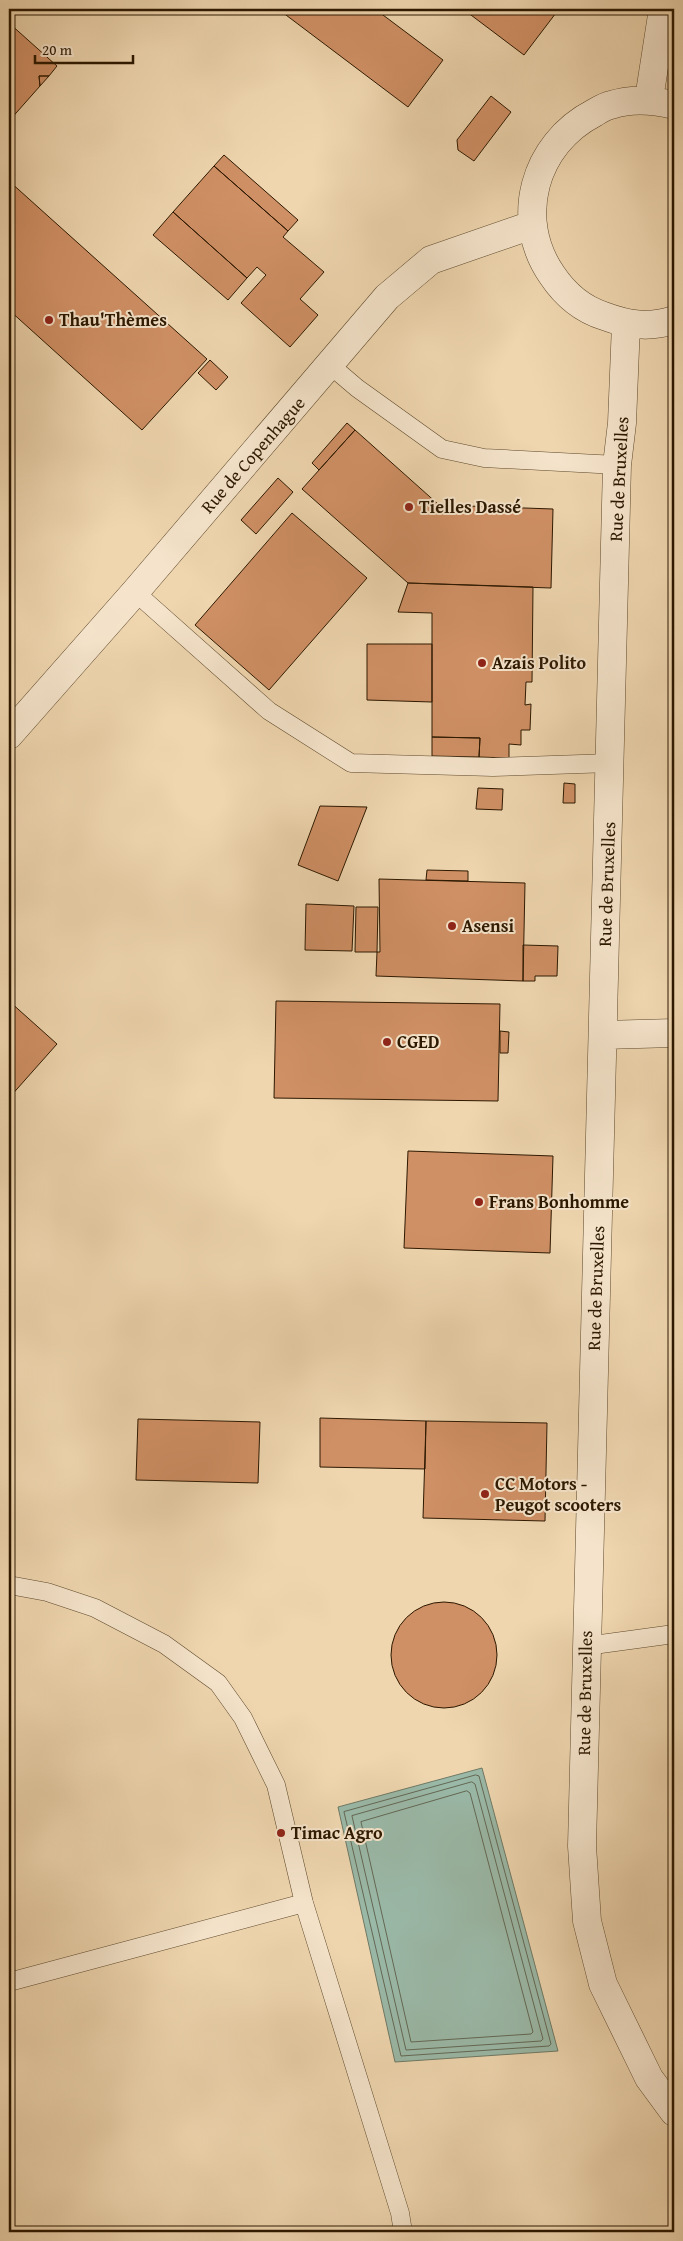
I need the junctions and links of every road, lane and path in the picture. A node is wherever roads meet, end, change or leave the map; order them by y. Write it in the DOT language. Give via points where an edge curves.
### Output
graph roads {
  1 [pos="663,9"];
  2 [pos="662,102"];
  3 [pos="532,225"];
  4 [pos="674,320"];
  5 [pos="626,324"];
  6 [pos="330,365"];
  7 [pos="617,465"];
  8 [pos="135,592"];
  9 [pos="9,735"];
  10 [pos="611,763"];
  11 [pos="674,1033"];
  12 [pos="603,1035"];
  13 [pos="9,1585"];
  14 [pos="674,1634"];
  15 [pos="586,1646"];
  16 [pos="304,1903"];
  17 [pos="9,1982"];
  18 [pos="674,2112"];
  19 [pos="403,2232"];
  1 -- 2 [label="street"];
  2 -- 3 [label="street" via="610,104 576,122 549,151 534,186"];
  3 -- 5 [label="street" via="542,260 562,290 591,312"];
  3 -- 6 [label="street, Rue de Copenhague" via="431,260 387,297"];
  4 -- 5 [label="street" via="661,324"];
  5 -- 7 [label="street, Rue de Bruxelles"];
  6 -- 7 [label="lane" via="442,449 484,458"];
  6 -- 8 [label="street, Rue de Copenhague"];
  7 -- 10 [label="street, Rue de Bruxelles"];
  8 -- 9 [label="street, Rue de Copenhague"];
  8 -- 10 [label="lane" via="269,711 351,763 492,767"];
  10 -- 12 [label="street, Rue de Bruxelles"];
  11 -- 12 [label="street"];
  12 -- 15 [label="street, Rue de Bruxelles"];
  13 -- 16 [label="lane" via="47,1592 95,1608 164,1644 218,1683 243,1718 276,1785"];
  14 -- 15 [label="lane"];
  15 -- 18 [label="street, Rue de Bruxelles" via="582,1846 587,1920 603,1984 649,2078"];
  16 -- 17 [label="lane"];
  16 -- 19 [label="lane" via="400,2213"];
}
